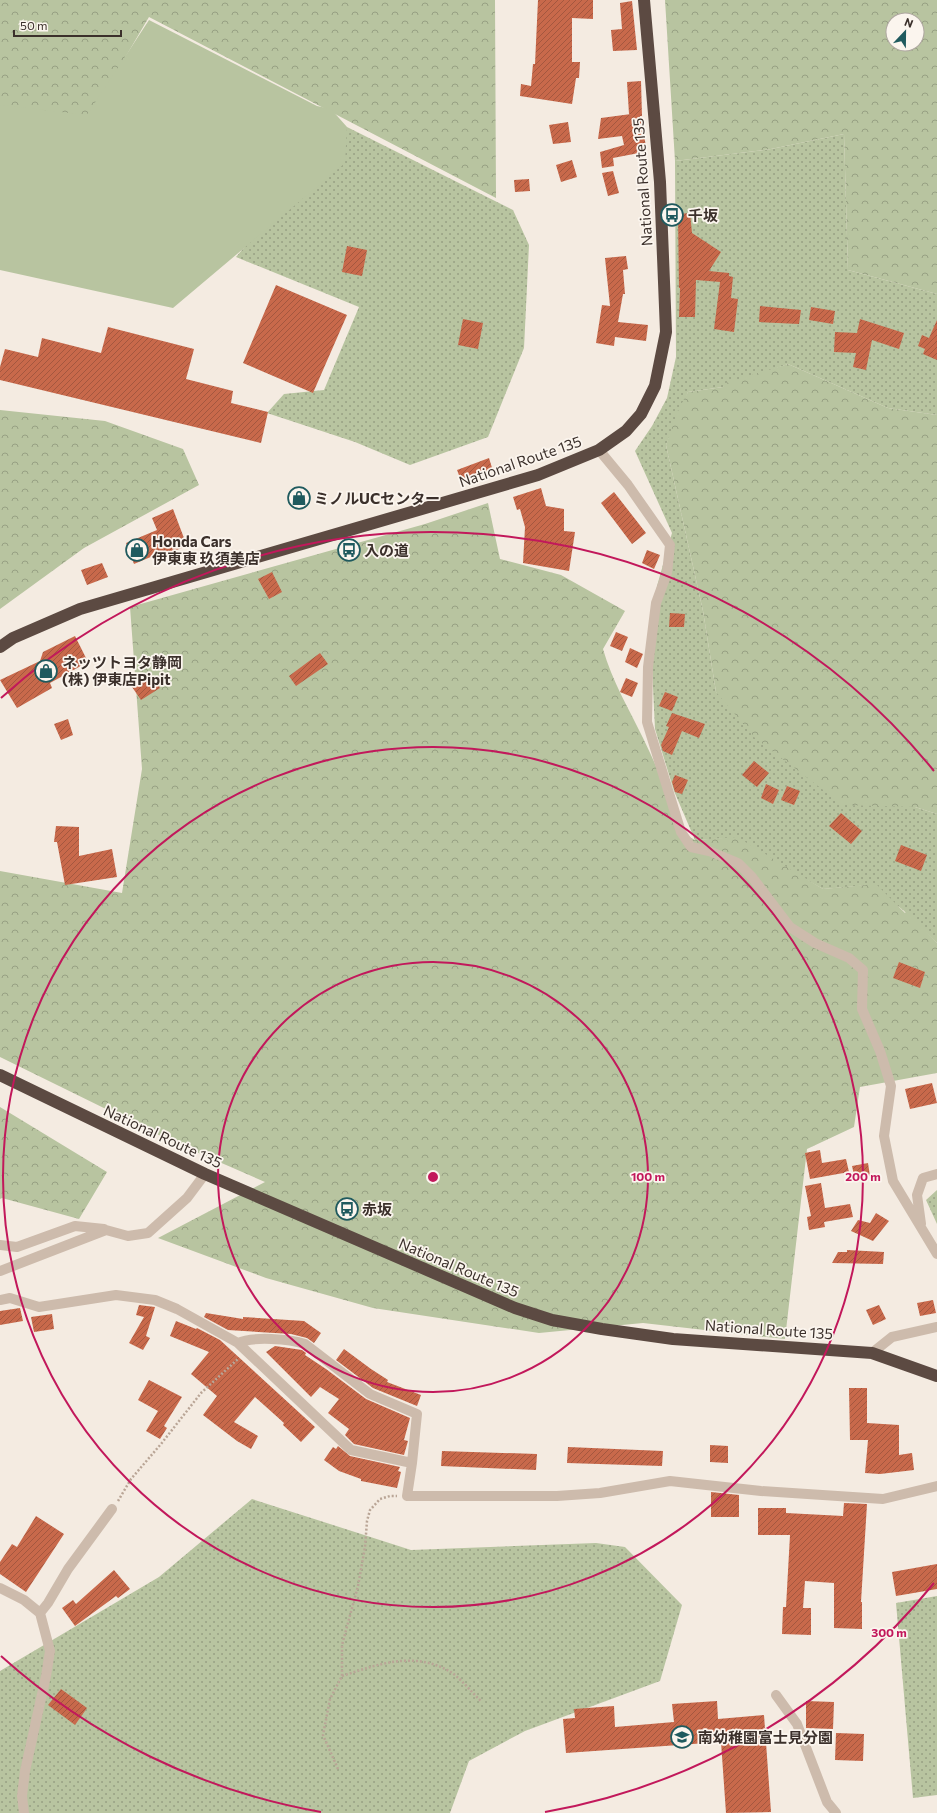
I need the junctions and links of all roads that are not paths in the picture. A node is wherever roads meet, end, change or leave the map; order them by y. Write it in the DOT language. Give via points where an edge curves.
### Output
graph roads {
  1 [pos="644,0"];
  2 [pos="599,450"];
  3 [pos="0,647"];
  4 [pos="0,1075"];
  5 [pos="205,1174"];
  6 [pos="937,1174"];
  7 [pos="921,1229"];
  8 [pos="106,1230"];
  9 [pos="0,1245"];
  10 [pos="937,1254"];
  11 [pos="0,1271"];
  12 [pos="0,1300"];
  13 [pos="937,1327"];
  14 [pos="238,1343"];
  15 [pos="872,1353"];
  16 [pos="937,1376"];
  17 [pos="412,1463"];
  18 [pos="937,1486"];
  19 [pos="112,1510"];
  20 [pos="0,1588"];
  21 [pos="40,1613"];
  22 [pos="776,1695"];
  23 [pos="24,1813"];
  24 [pos="836,1813"];
  1 -- 2 [label="highway, National Route 135" via="660,182 666,332 655,386 641,414 626,430"];
  2 -- 3 [label="highway, National Route 135" via="538,475 80,609 13,638"];
  2 -- 7 [label="street" via="628,485 670,545 667,573 656,603 648,667 647,722 681,832 691,847 710,851 738,863 752,877 790,927 815,943 849,958 863,970 862,1009 880,1051 891,1086 884,1136 893,1181"];
  4 -- 5 [label="highway, National Route 135"];
  5 -- 8 [label="street" via="187,1198 148,1233 128,1236"];
  5 -- 15 [label="highway, National Route 135" via="514,1308 552,1320 673,1339"];
  6 -- 7 [label="street" via="923,1178 917,1195"];
  7 -- 10 [label="street"];
  8 -- 9 [label="street" via="75,1226 17,1247"];
  8 -- 11 [label="street"];
  12 -- 14 [label="street" via="10,1298 39,1307 116,1295 156,1300 178,1309"];
  13 -- 15 [label="street" via="892,1337"];
  14 -- 17 [label="street" via="351,1450"];
  14 -- 17 [label="street" via="246,1339 296,1341 305,1344 370,1394 417,1414"];
  15 -- 16 [label="highway, National Route 135"];
  17 -- 18 [label="street" via="407,1496 556,1496 600,1493 670,1481 762,1491 882,1498"];
  19 -- 21 [label="street" via="68,1569"];
  20 -- 21 [label="street" via="24,1600"];
  21 -- 23 [label="street" via="50,1650 25,1771 22,1796"];
  22 -- 24 [label="street" via="797,1724 827,1802"];
}
